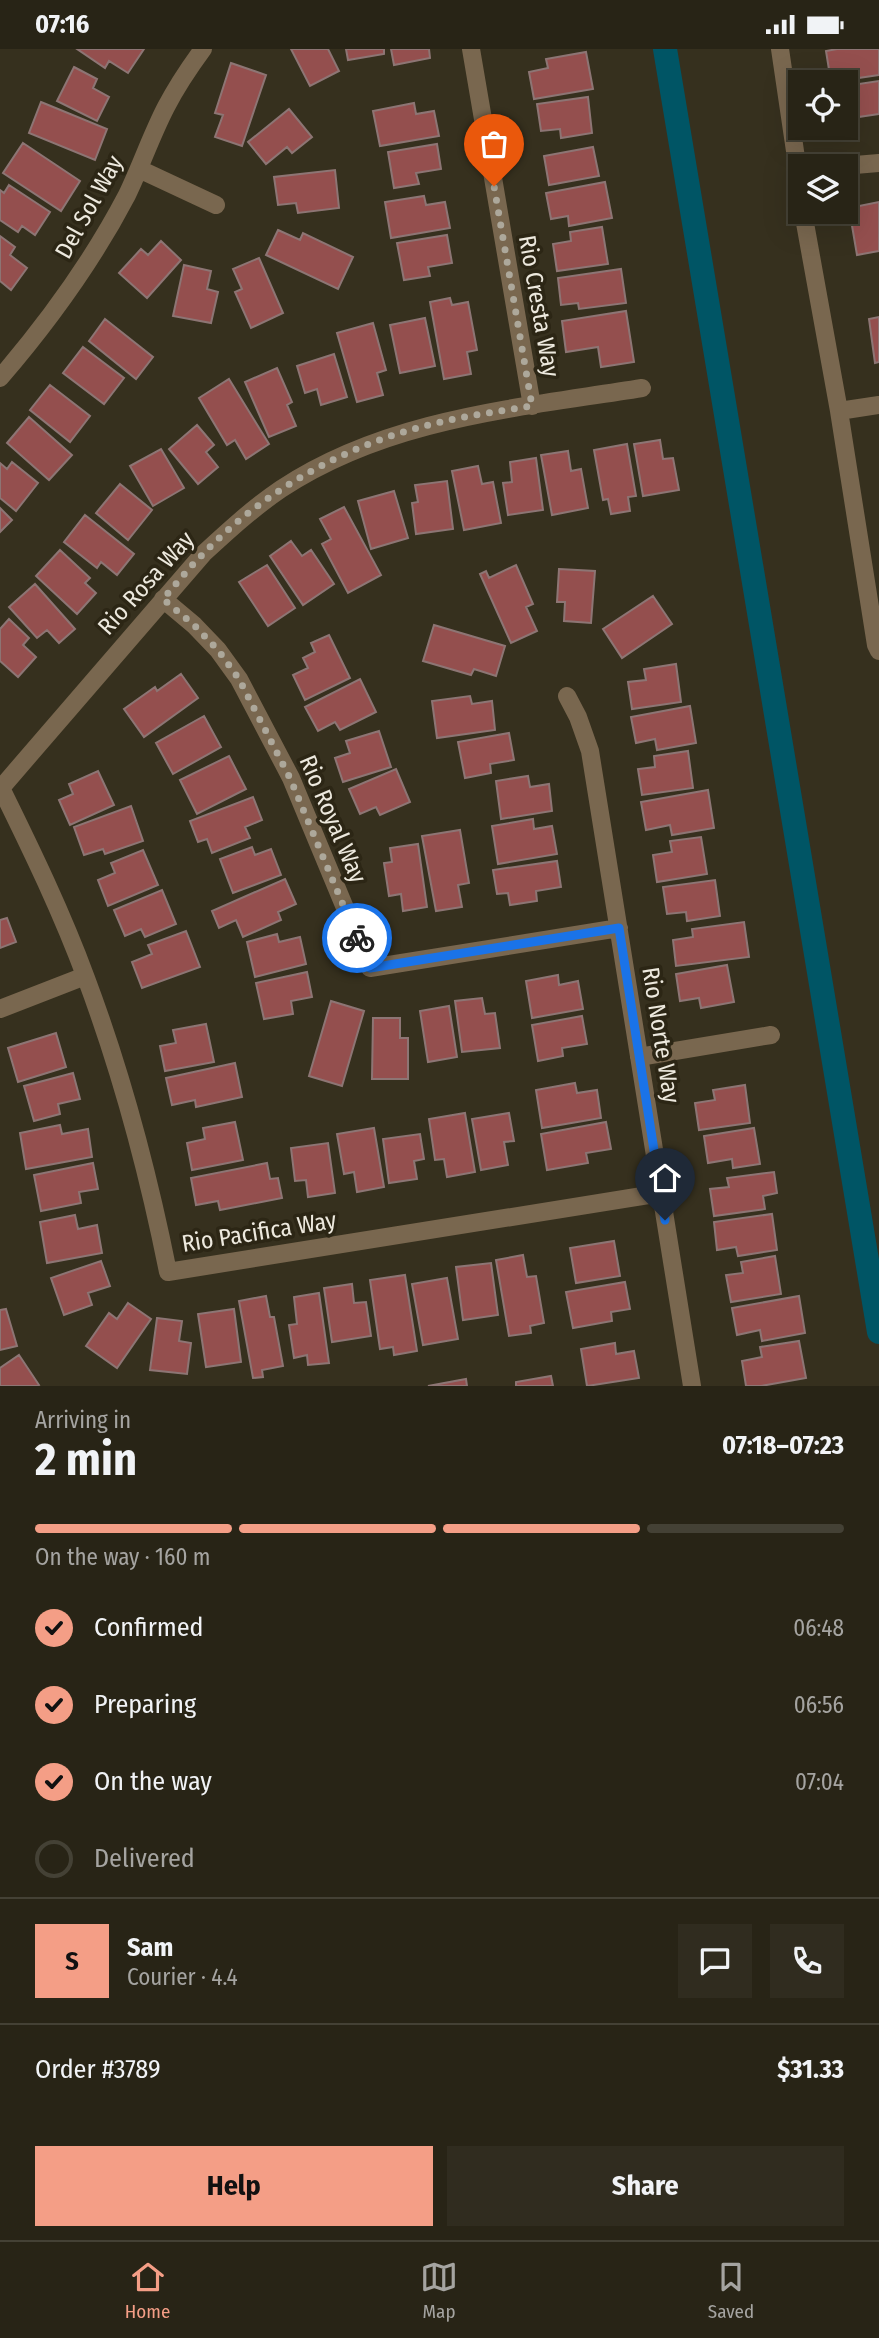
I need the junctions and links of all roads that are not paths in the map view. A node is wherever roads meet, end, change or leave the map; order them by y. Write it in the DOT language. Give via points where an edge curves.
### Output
graph roads {
  1 [pos="203,49"];
  2 [pos="471,49"];
  3 [pos="780,49"];
  4 [pos="796,154"];
  5 [pos="879,163"];
  6 [pos="858,165"];
  7 [pos="139,169"];
  8 [pos="216,205"];
  9 [pos="805,224"];
  10 [pos="0,378"];
  11 [pos="642,387"];
  12 [pos="879,405"];
  13 [pos="532,406"];
  14 [pos="839,411"];
  15 [pos="163,599"];
  16 [pos="879,651"];
  17 [pos="567,696"];
  18 [pos="619,928"];
  19 [pos="85,976"];
  20 [pos="0,1009"];
  21 [pos="771,1035"];
  22 [pos="639,1057"];
  23 [pos="661,1193"];
  24 [pos="692,1386"];
  1 -- 7 [label="street, Del Sol Way" via="164,109"];
  2 -- 13 [label="street, Rio Cresta Way"];
  3 -- 4 [label="street"];
  5 -- 6 [label="street"];
  7 -- 8 [label="street"];
  7 -- 10 [label="street, Del Sol Way" via="72,288"];
  9 -- 14 [label="street"];
  11 -- 13 [label="street, Rio Rosa Way"];
  12 -- 14 [label="street"];
  13 -- 15 [label="street, Rio Rosa Way" via="421,427 326,464 240,520"];
  14 -- 16 [label="street"];
  15 -- 18 [label="street, Rio Royal Way" via="218,650 245,689 290,778 370,968"];
  15 -- 19 [label="street, Rio Rosa Way" via="1,788 46,879"];
  17 -- 18 [label="street, Rio Norte Way" via="590,751"];
  18 -- 22 [label="street, Rio Norte Way"];
  19 -- 20 [label="street"];
  19 -- 23 [label="street, Rio Pacifica Way" via="135,1128 167,1272"];
  21 -- 22 [label="street"];
  22 -- 23 [label="street, Rio Norte Way"];
  23 -- 24 [label="street, Rio Norte Way"];
}
